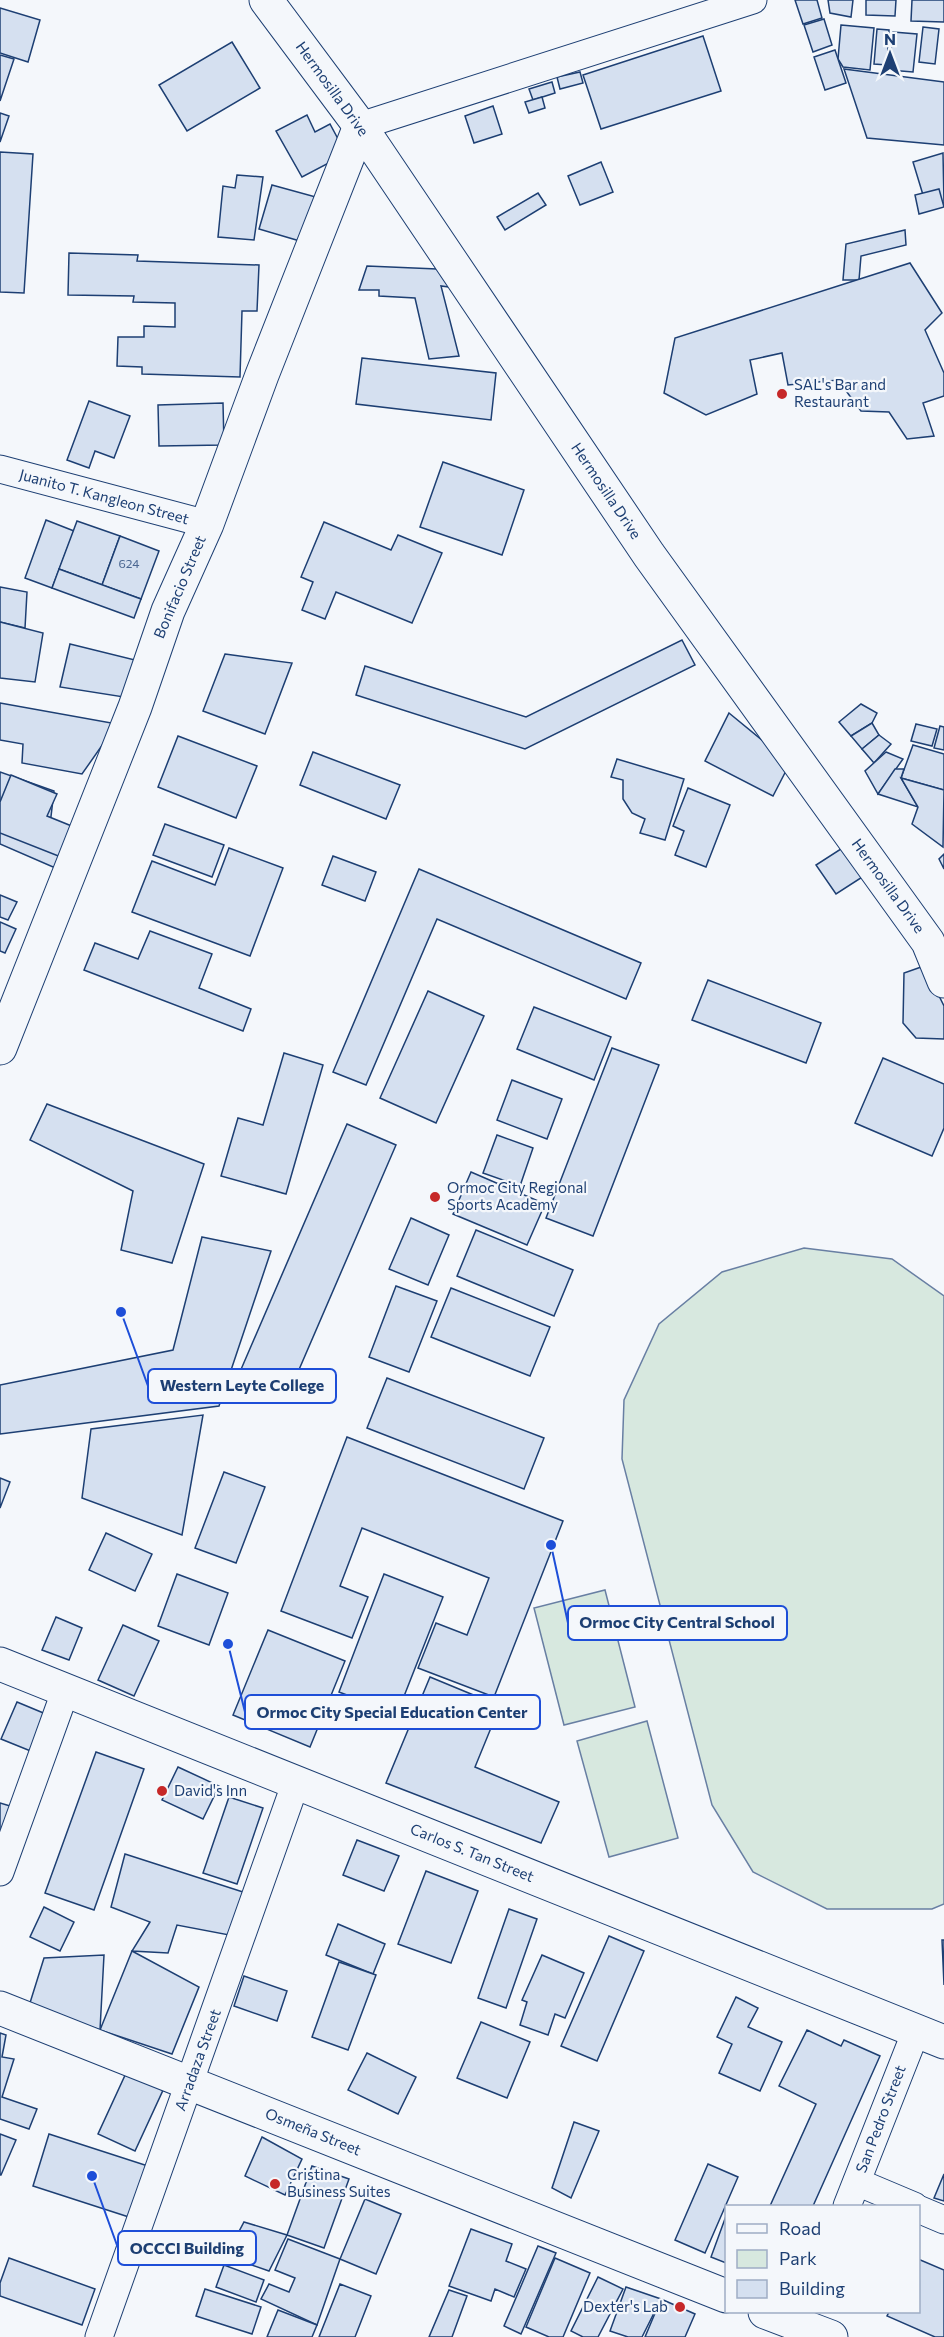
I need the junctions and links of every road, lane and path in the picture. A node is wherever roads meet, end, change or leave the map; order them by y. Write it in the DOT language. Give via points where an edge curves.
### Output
graph roads {
  1 [pos="266,0"];
  2 [pos="753,0"];
  3 [pos="360,126"];
  4 [pos="0,469"];
  5 [pos="207,524"];
  6 [pos="944,981"];
  7 [pos="0,1048"];
  8 [pos="0,1664"];
  9 [pos="65,1692"];
  10 [pos="296,1782"];
  11 [pos="0,1872"];
  12 [pos="0,2008"];
  13 [pos="930,2036"];
  14 [pos="189,2083"];
  15 [pos="857,2182"];
  16 [pos="847,2205"];
  17 [pos="912,2205"];
  18 [pos="920,2210"];
  19 [pos="944,2220"];
  20 [pos="725,2296"];
  21 [pos="768,2313"];
  22 [pos="801,2325"];
  23 [pos="99,2337"];
  24 [pos="831,2337"];
  1 -- 3 [label="main road, Hermosilla Drive"];
  2 -- 3 [label="street"];
  3 -- 5 [label="main road, Bonifacio Street"];
  3 -- 6 [label="main road, Hermosilla Drive" via="650,555 928,942"];
  4 -- 5 [label="street, Juanito T. Kangleon Street"];
  5 -- 7 [label="main road, Bonifacio Street" via="168,610 135,706"];
  8 -- 9 [label="main road, Carlos S. Tan Street"];
  9 -- 10 [label="main road, Carlos S. Tan Street"];
  9 -- 11 [label="street"];
  10 -- 13 [label="main road, Carlos S. Tan Street"];
  10 -- 14 [label="street, Arradaza Street"];
  12 -- 14 [label="main road, Osmeña Street"];
  13 -- 15 [label="street, San Pedro Street"];
  14 -- 20 [label="main road, Osmeña Street"];
  14 -- 23 [label="street, Arradaza Street"];
  15 -- 16 [label="street, San Pedro Street"];
  15 -- 17 [label="street"];
  18 -- 19 [label="street"];
  21 -- 22 [label="main road"];
  22 -- 24 [label="main road"];
}
